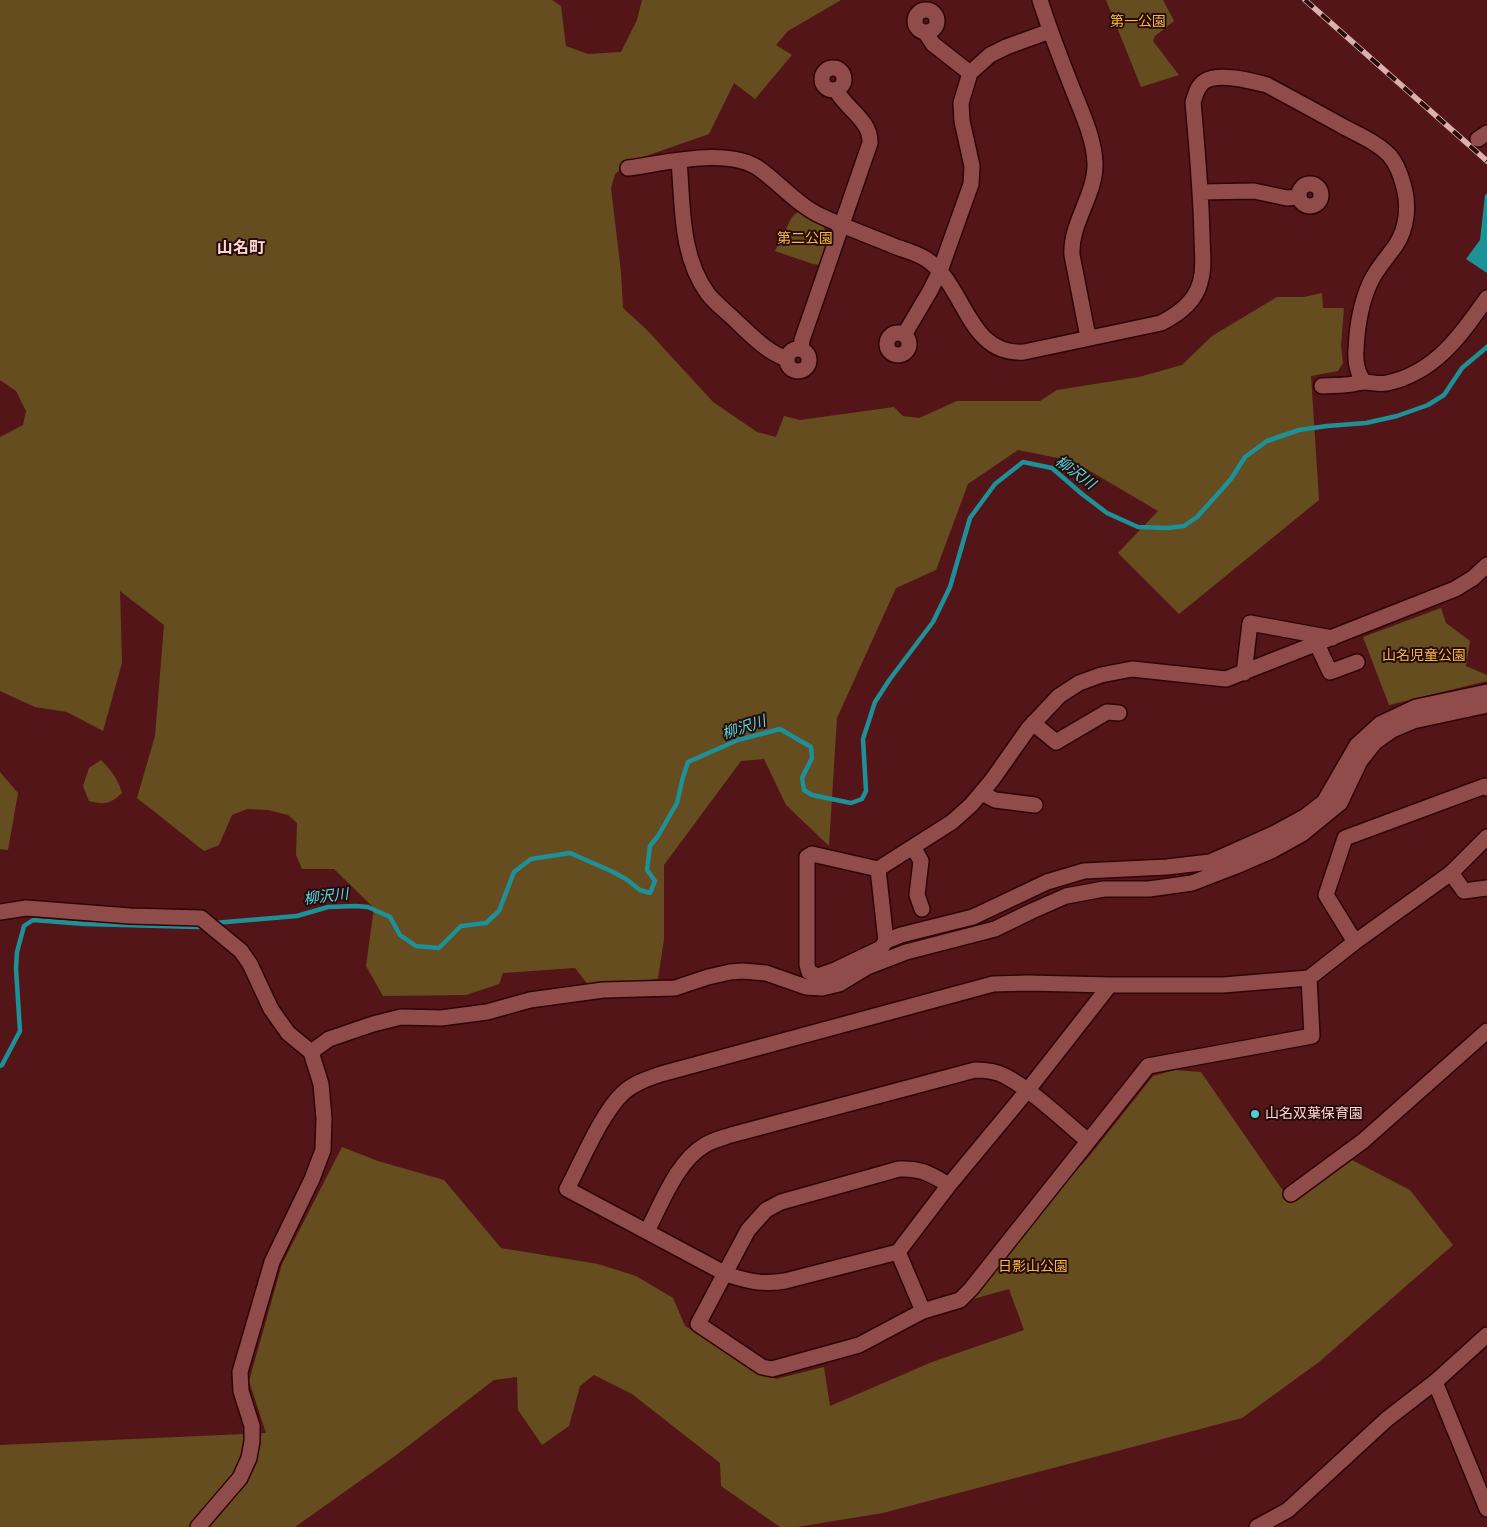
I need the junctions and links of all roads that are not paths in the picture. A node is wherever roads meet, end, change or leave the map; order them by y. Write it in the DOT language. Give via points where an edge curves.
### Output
graph roads {
  1 [pos="1040,0"];
  2 [pos="1050,31"];
  3 [pos="925,32"];
  4 [pos="970,74"];
  5 [pos="836,90"];
  6 [pos="679,161"];
  7 [pos="628,168"];
  8 [pos="1202,192"];
  9 [pos="1299,198"];
  10 [pos="842,225"];
  11 [pos="940,270"];
  12 [pos="1487,298"];
  13 [pos="904,335"];
  14 [pos="1088,337"];
  15 [pos="1365,382"];
  16 [pos="1322,386"];
  17 [pos="1487,565"];
  18 [pos="1332,638"];
  19 [pos="1317,644"];
  20 [pos="1358,662"];
  21 [pos="1244,673"];
  22 [pos="1487,692"];
  23 [pos="1487,705"];
  24 [pos="1118,713"];
  25 [pos="1414,714"];
  26 [pos="1033,723"];
  27 [pos="1487,788"];
  28 [pos="982,793"];
  29 [pos="1035,805"];
  30 [pos="1487,838"];
  31 [pos="913,847"];
  32 [pos="878,869"];
  33 [pos="1450,873"];
  34 [pos="1487,888"];
  35 [pos="922,909"];
  36 [pos="0,912"];
  37 [pos="886,941"];
  38 [pos="1355,942"];
  39 [pos="1309,978"];
  40 [pos="1110,985"];
  41 [pos="1487,1031"];
  42 [pos="311,1052"];
  43 [pos="1027,1091"];
  44 [pos="1088,1141"];
  45 [pos="949,1185"];
  46 [pos="1291,1194"];
  47 [pos="647,1231"];
  48 [pos="898,1252"];
  49 [pos="726,1274"];
  50 [pos="923,1311"];
  51 [pos="1487,1335"];
  52 [pos="1435,1382"];
  53 [pos="1487,1509"];
  54 [pos="198,1527"];
  55 [pos="1257,1527"];
  1 -- 2 [label="street"];
  2 -- 4 [label="street" via="990,55"];
  2 -- 14 [label="street" via="1094,153 1092,184 1072,244"];
  3 -- 4 [label="street" via="934,44"];
  4 -- 11 [label="street" via="961,104 972,166 971,184"];
  5 -- 10 [label="street" via="871,134"];
  6 -- 7 [label="street"];
  6 -- 10 [label="street" via="720,157 748,162 810,210"];
  6 -- 10 [label="street" via="687,251 694,272 709,294 775,355 787,359 790,352 801,349"];
  8 -- 9 [label="street" via="1254,191"];
  8 -- 14 [label="street" via="1202,264 1200,283 1192,299 1176,315 1161,323"];
  8 -- 15 [label="street" via="1193,102 1197,89 1213,78 1252,80 1267,85 1366,139 1390,156 1405,192 1406,219 1397,244 1370,282 1360,311 1355,355 1359,374"];
  10 -- 11 [label="street" via="925,258"];
  11 -- 13 [label="street"];
  11 -- 14 [label="street" via="981,336 1002,350 1024,352"];
  12 -- 15 [label="street" via="1462,334 1440,357 1412,374 1386,383"];
  15 -- 16 [label="street"];
  17 -- 18 [label="street" via="1455,589"];
  18 -- 19 [label="street"];
  18 -- 21 [label="street" via="1250,623"];
  19 -- 20 [label="street" via="1330,672"];
  19 -- 21 [label="street"];
  21 -- 26 [label="street" via="1226,679 1132,669 1101,675 1079,683 1059,696"];
  22 -- 25 [label="street"];
  23 -- 25 [label="street"];
  24 -- 26 [label="street" via="1106,712 1056,742"];
  25 -- 37 [label="street" via="1380,724 1357,745 1324,802 1306,816 1210,862 1084,871 1046,882 973,917"];
  25 -- 42 [label="street" via="1375,742 1360,761 1340,803 1302,834 1273,850 1192,883 1149,889 1104,889 1066,896 995,929 906,952 867,967 839,984 822,988 806,987 766,973 730,972 676,988 603,990 530,1000 487,1012 441,1018 401,1017 330,1039"];
  26 -- 28 [label="street"];
  27 -- 38 [label="street" via="1485,786 1345,838 1326,895"];
  28 -- 29 [label="street" via="995,800"];
  28 -- 31 [label="street" via="952,822"];
  30 -- 33 [label="street"];
  31 -- 32 [label="street"];
  31 -- 35 [label="street" via="921,860 917,894"];
  32 -- 37 [label="street"];
  32 -- 37 [label="street" via="812,854 807,857 809,972 818,976 835,970 881,948"];
  33 -- 34 [label="street" via="1464,891"];
  33 -- 38 [label="street"];
  36 -- 42 [label="street" via="26,908 202,919 241,951 271,1010 288,1033"];
  38 -- 39 [label="street"];
  39 -- 40 [label="street" via="1223,985"];
  39 -- 44 [label="street" via="1312,1036 1148,1066"];
  40 -- 43 [label="street"];
  40 -- 47 [label="street" via="993,984 640,1081 607,1112 567,1189"];
  41 -- 46 [label="street" via="1363,1141"];
  42 -- 54 [label="street" via="321,1084 323,1150 272,1262 240,1372 252,1426 249,1458 240,1478"];
  43 -- 44 [label="street"];
  43 -- 45 [label="street"];
  43 -- 47 [label="street" via="1004,1075 975,1070 715,1140 692,1155 681,1167"];
  44 -- 50 [label="street" via="971,1289 960,1300"];
  45 -- 48 [label="street"];
  45 -- 49 [label="street" via="926,1171 899,1169 780,1202 766,1210 748,1230"];
  47 -- 49 [label="street"];
  48 -- 49 [label="street" via="767,1284"];
  48 -- 50 [label="street"];
  49 -- 50 [label="street" via="698,1324 762,1367 772,1368 859,1345"];
  51 -- 52 [label="street"];
  52 -- 53 [label="street"];
  52 -- 55 [label="street" via="1388,1418 1288,1510"];
}
